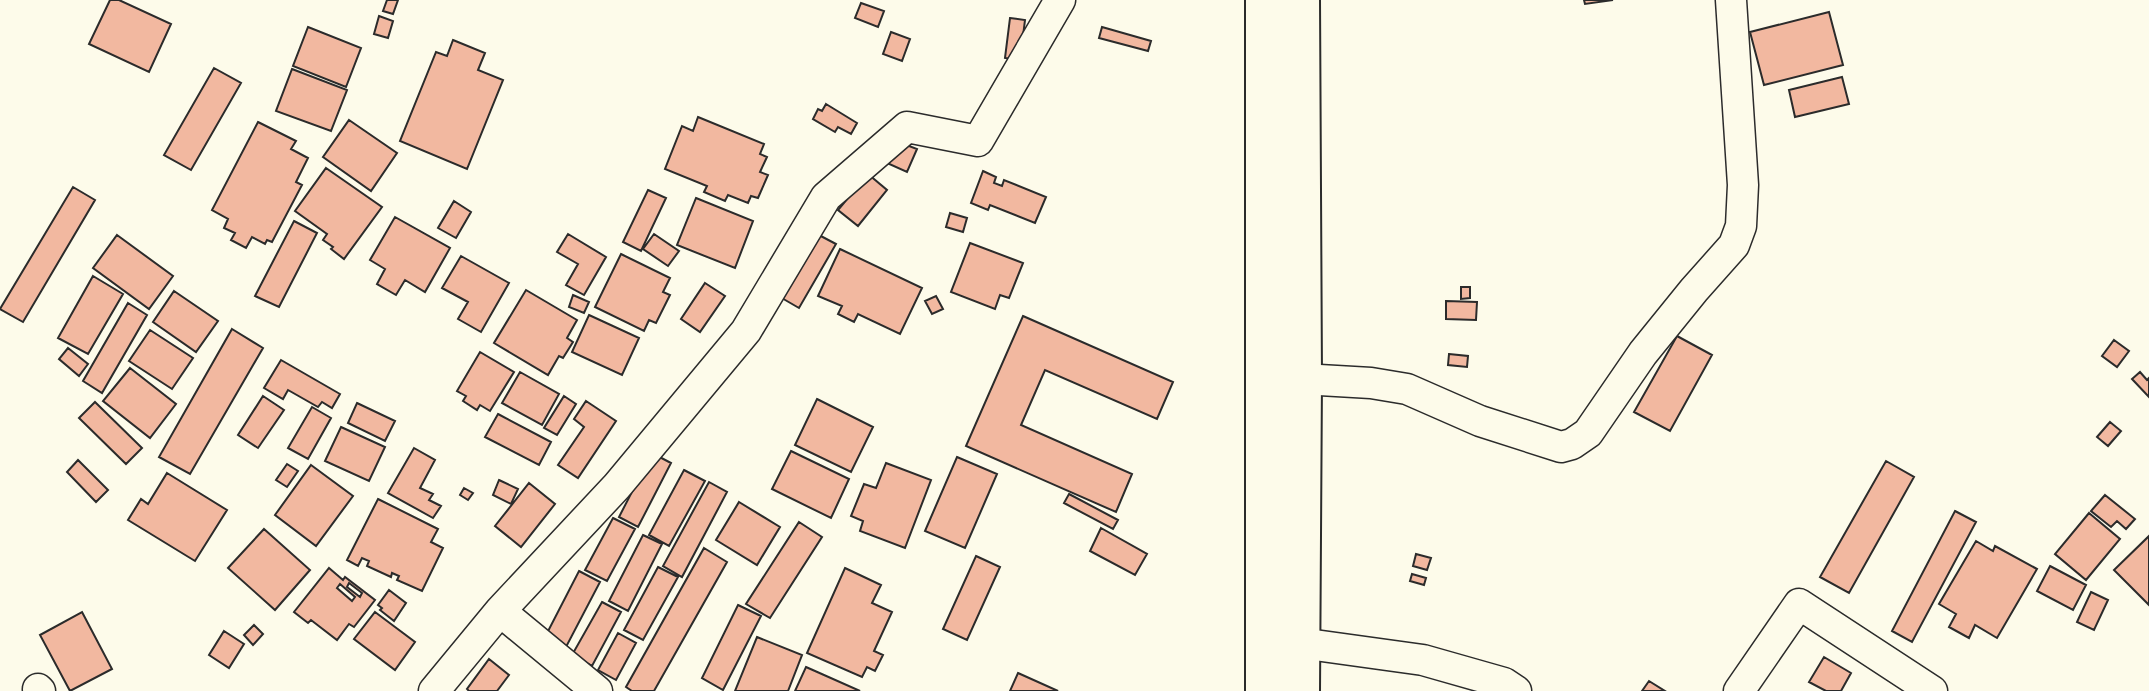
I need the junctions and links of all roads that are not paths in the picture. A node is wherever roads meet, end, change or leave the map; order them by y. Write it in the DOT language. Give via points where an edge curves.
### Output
graph roads {
  1 [pos="1060,0"];
  2 [pos="1265,0"];
  3 [pos="1300,0"];
  4 [pos="1731,0"];
  5 [pos="1302,379"];
  6 [pos="500,611"];
  7 [pos="1300,643"];
  8 [pos="1441,678"];
  9 [pos="434,691"];
  10 [pos="597,691"];
  11 [pos="1265,691"];
  12 [pos="1300,691"];
  13 [pos="1516,691"];
  14 [pos="1740,691"];
  15 [pos="1932,691"];
  1 -- 6 [label="street" via="978,141 907,127 826,197 746,331 617,486"];
  2 -- 11 [label="main road"];
  3 -- 5 [label="main road"];
  4 -- 5 [label="street" via="1743,186 1741,226 1734,245 1643,353 1588,433 1561,447 1480,421 1407,389"];
  5 -- 7 [label="main road"];
  6 -- 9 [label="street"];
  6 -- 10 [label="street"];
  7 -- 8 [label="street" via="1423,660"];
  7 -- 12 [label="main road"];
  8 -- 13 [label="street" via="1504,683"];
  14 -- 15 [label="street" via="1799,604"];
}
